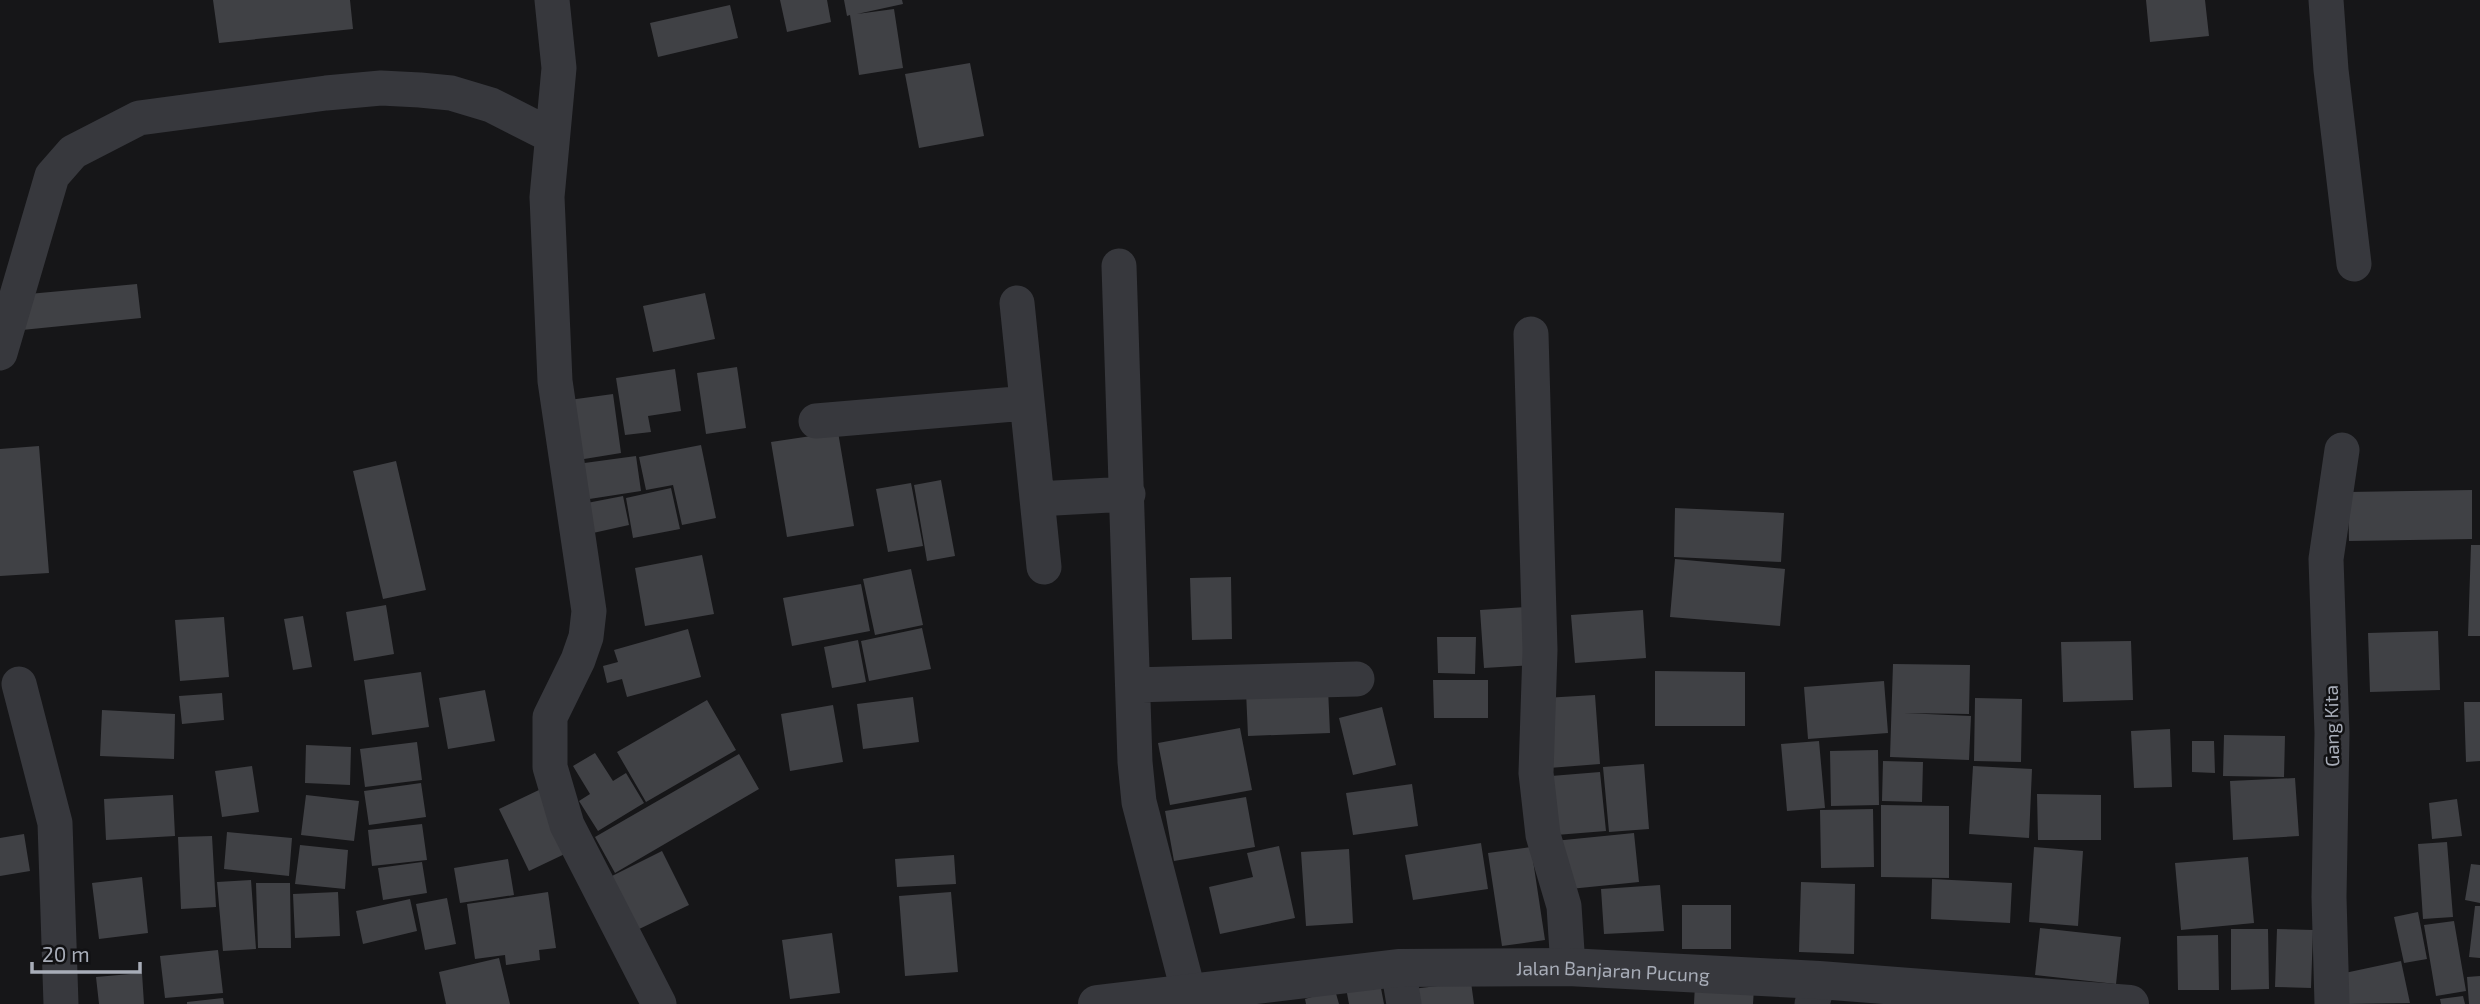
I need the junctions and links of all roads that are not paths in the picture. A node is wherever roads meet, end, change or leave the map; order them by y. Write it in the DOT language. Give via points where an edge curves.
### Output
graph roads {
  1 [pos="552,0"];
  2 [pos="2326,0"];
  3 [pos="552,136"];
  4 [pos="2354,264"];
  5 [pos="1118,266"];
  6 [pos="1017,303"];
  7 [pos="1531,334"];
  8 [pos="0,353"];
  9 [pos="1027,403"];
  10 [pos="816,421"];
  11 [pos="2342,450"];
  12 [pos="1128,494"];
  13 [pos="1037,499"];
  14 [pos="1044,567"];
  15 [pos="1357,679"];
  16 [pos="19,684"];
  17 [pos="1133,685"];
  18 [pos="1568,967"];
  19 [pos="1401,986"];
  20 [pos="1816,992"];
  21 [pos="1189,993"];
  22 [pos="61,1004"];
  23 [pos="659,1004"];
  24 [pos="1097,1004"];
  25 [pos="2130,1004"];
  26 [pos="2332,1004"];
  1 -- 3 [label="street" via="559,68"];
  2 -- 4 [label="street"];
  3 -- 8 [label="street" via="491,105 451,93 381,88 139,118 73,152 52,176"];
  3 -- 23 [label="street" via="547,197 555,381 589,611 579,660 550,718 550,767 567,825"];
  5 -- 12 [label="street"];
  6 -- 9 [label="street"];
  7 -- 18 [label="street" via="1540,650 1536,773 1543,835 1564,906"];
  9 -- 10 [label="street"];
  9 -- 13 [label="street"];
  11 -- 26 [label="street, Gang Kita" via="2326,559 2332,733"];
  12 -- 13 [label="street"];
  12 -- 17 [label="street"];
  13 -- 14 [label="street"];
  15 -- 17 [label="street"];
  16 -- 22 [label="street" via="55,823"];
  17 -- 21 [label="street" via="1139,802"];
  18 -- 19 [label="street, Jalan Banjaran Pucung"];
  18 -- 20 [label="street, Jalan Banjaran Pucung"];
  19 -- 21 [label="street, Jalan Banjaran Pucung"];
  20 -- 25 [label="street, Jalan Banjaran Pucung"];
  21 -- 24 [label="street, Jalan Banjaran Pucung"];
}
